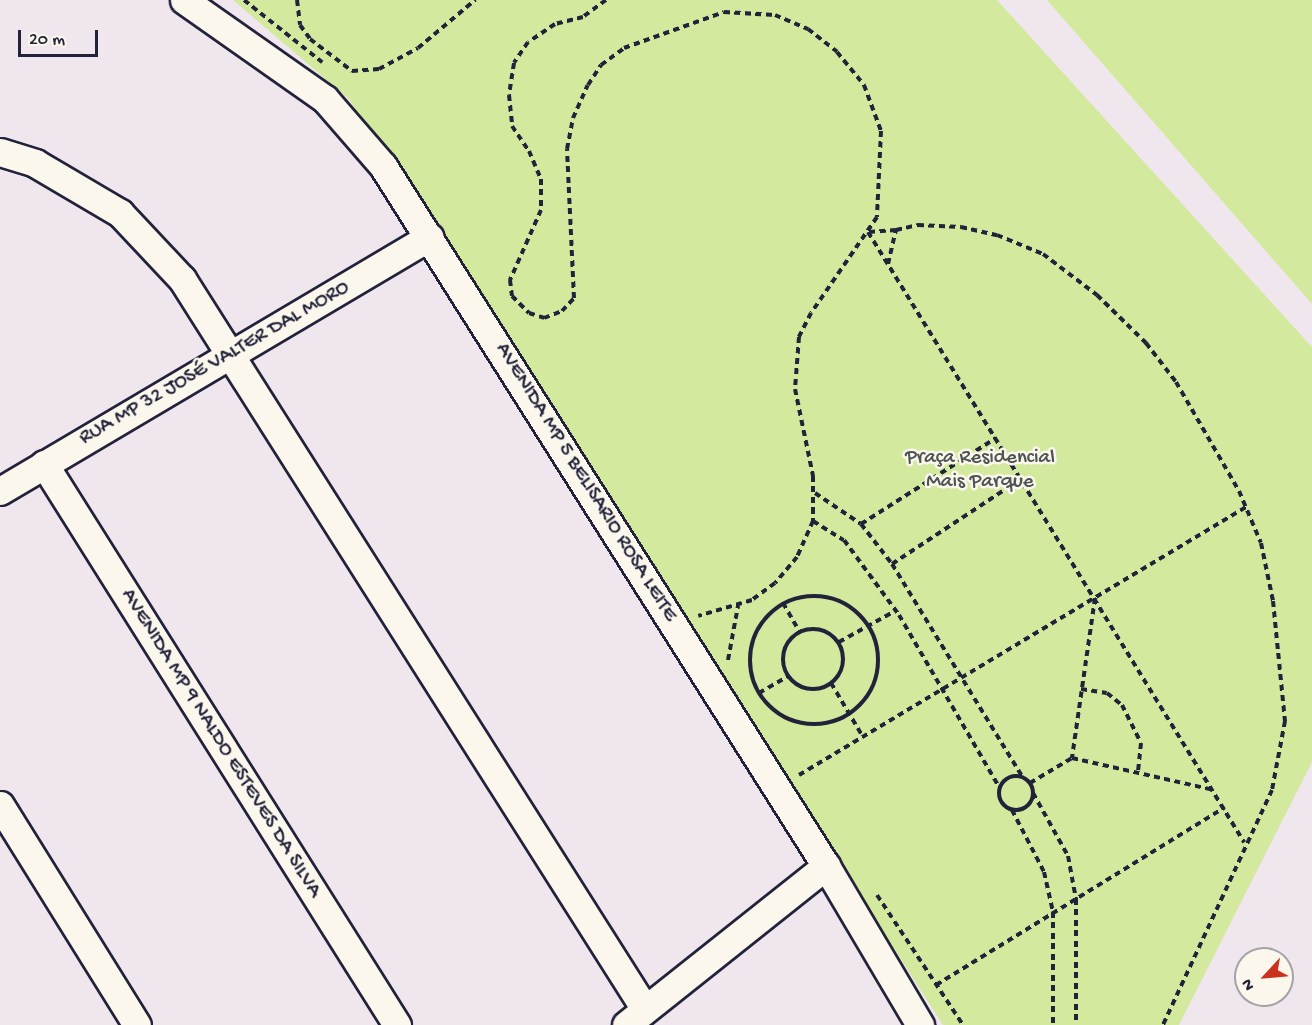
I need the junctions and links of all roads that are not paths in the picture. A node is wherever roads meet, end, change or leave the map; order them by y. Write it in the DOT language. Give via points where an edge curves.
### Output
graph roads {
  1 [pos="184,0"];
  2 [pos="0,152"];
  3 [pos="430,237"];
  4 [pos="232,356"];
  5 [pos="44,464"];
  6 [pos="0,491"];
  7 [pos="0,806"];
  8 [pos="826,866"];
  9 [pos="636,1017"];
  10 [pos="136,1025"];
  11 [pos="397,1025"];
  12 [pos="920,1025"];
  1 -- 3 [label="street, AVENIDA MP 5 BELISARIO ROSA LEITE" via="325,99 383,166"];
  2 -- 4 [label="street" via="35,163 120,213 182,279"];
  3 -- 4 [label="street, RUA MP 32 JOSÉ VALTER DAL MORO"];
  3 -- 8 [label="street, AVENIDA MP 5 BELISARIO ROSA LEITE"];
  4 -- 5 [label="street, RUA MP 32 JOSÉ VALTER DAL MORO"];
  4 -- 9 [label="street"];
  5 -- 6 [label="street, RUA MP 32 JOSÉ VALTER DAL MORO"];
  5 -- 11 [label="street, AVENIDA MP 9 NALDO ESTEVES DA SILVA"];
  7 -- 10 [label="street"];
  8 -- 9 [label="street"];
  8 -- 12 [label="street, AVENIDA MP 5 BELISARIO ROSA LEITE"];
}
